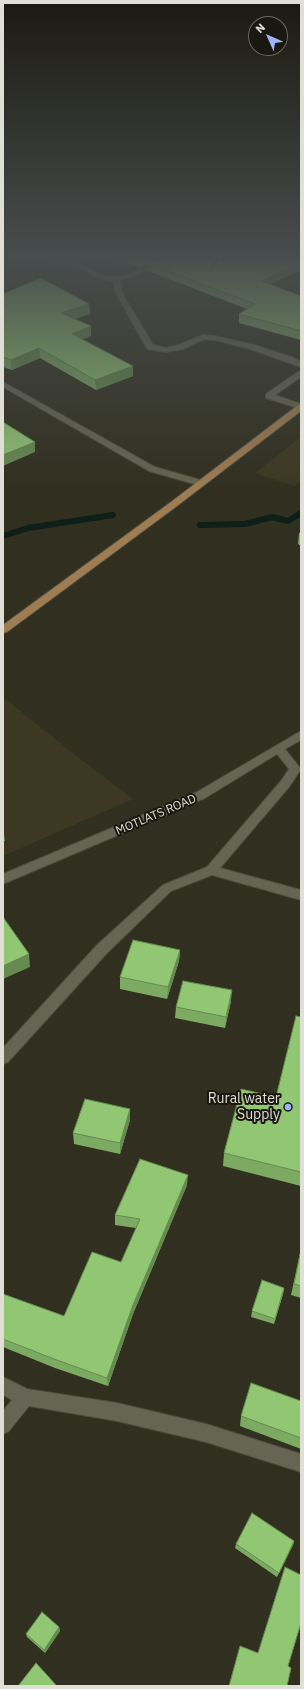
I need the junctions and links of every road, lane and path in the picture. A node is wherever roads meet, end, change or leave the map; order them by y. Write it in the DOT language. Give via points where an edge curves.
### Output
graph roads {
  1 [pos="144,336"];
  2 [pos="301,365"];
  3 [pos="301,374"];
  4 [pos="3,384"];
  5 [pos="301,407"];
  6 [pos="200,483"];
  7 [pos="3,630"];
  8 [pos="301,735"];
  9 [pos="279,749"];
  10 [pos="211,870"];
  11 [pos="3,879"];
  12 [pos="301,895"];
  13 [pos="3,1058"];
  14 [pos="3,1386"];
  15 [pos="25,1397"];
  16 [pos="3,1425"];
  17 [pos="301,1463"];
  1 -- 2 [label="street" via="150,347 166,350 203,337 215,338 252,347"];
  3 -- 5 [label="street" via="269,396"];
  4 -- 6 [label="street" via="152,469"];
  5 -- 6 [label="main road"];
  6 -- 7 [label="main road"];
  8 -- 9 [label="street, MOTLATS ROAD"];
  9 -- 10 [label="street" via="295,769"];
  9 -- 11 [label="street, MOTLATS ROAD" via="201,795"];
  10 -- 12 [label="street"];
  10 -- 13 [label="street" via="167,888 102,949"];
  14 -- 15 [label="street"];
  15 -- 16 [label="street"];
  15 -- 17 [label="street" via="117,1412 206,1433"];
}
